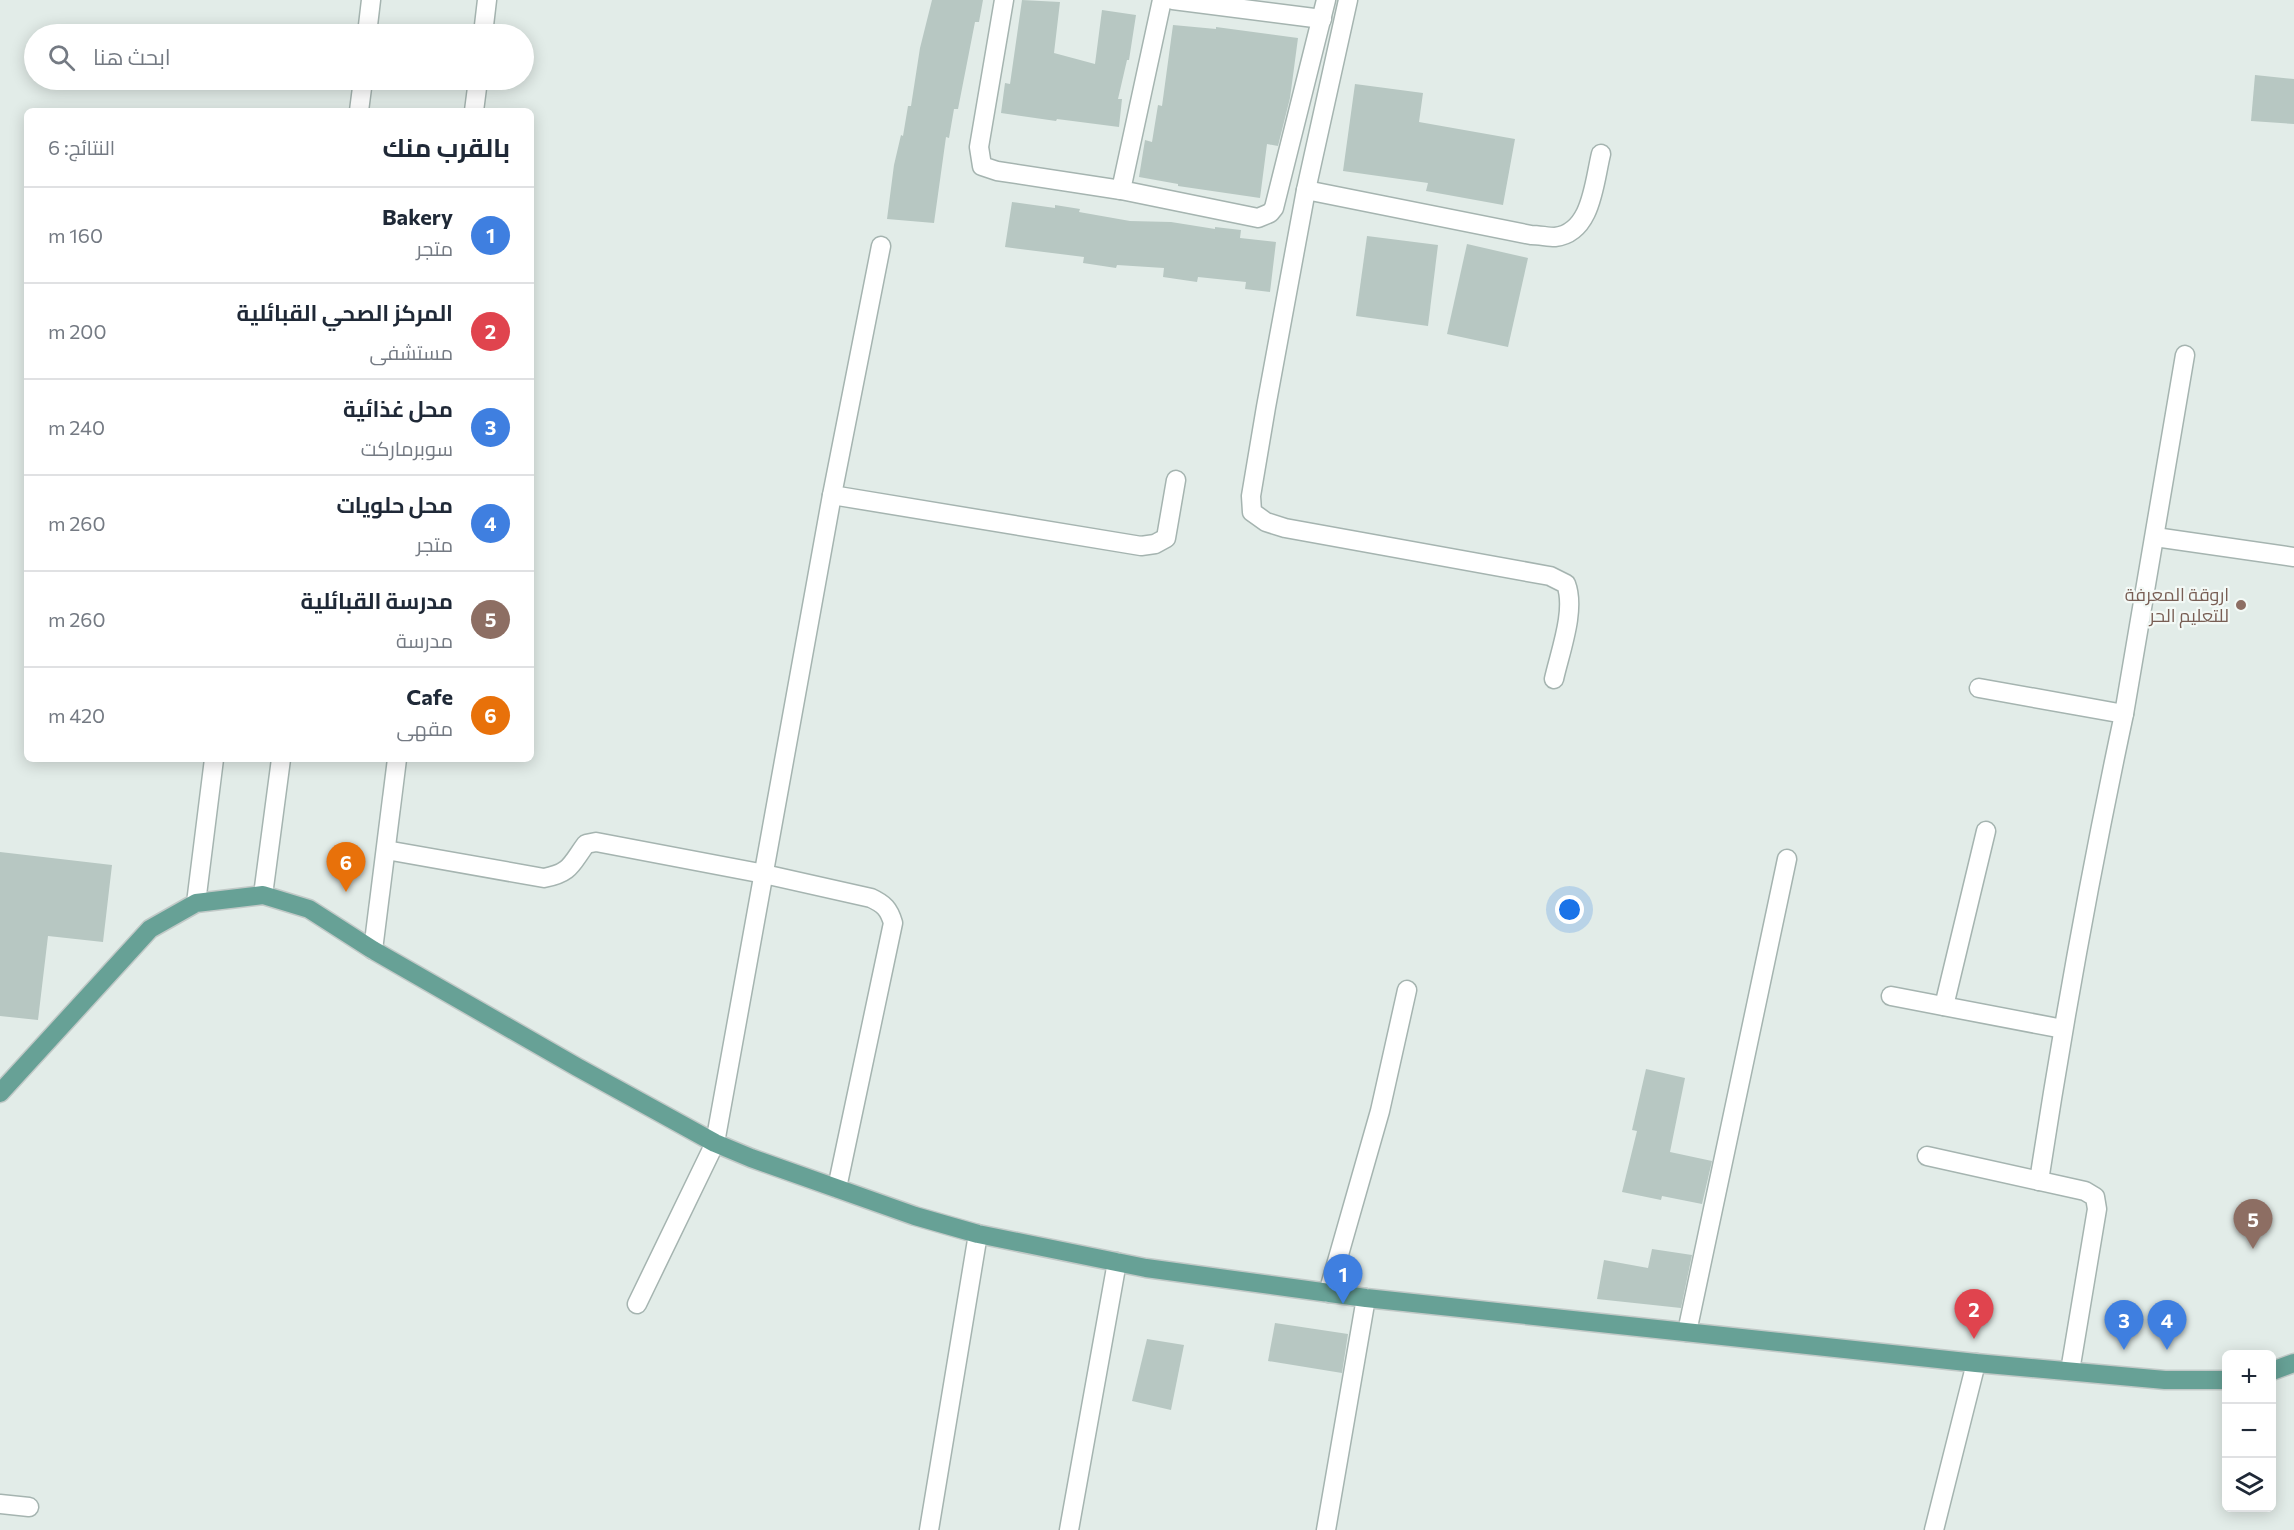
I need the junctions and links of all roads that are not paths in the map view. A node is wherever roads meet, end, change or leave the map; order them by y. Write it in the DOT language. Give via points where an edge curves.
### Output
graph roads {
  1 [pos="371,0"];
  2 [pos="487,0"];
  3 [pos="1004,0"];
  4 [pos="1162,0"];
  5 [pos="1173,0"];
  6 [pos="1326,0"];
  7 [pos="1348,0"];
  8 [pos="1322,19"];
  9 [pos="368,24"];
  10 [pos="484,24"];
  11 [pos="362,90"];
  12 [pos="477,90"];
  13 [pos="359,108"];
  14 [pos="474,108"];
  15 [pos="1600,154"];
  16 [pos="1121,190"];
  17 [pos="1306,190"];
  18 [pos="881,246"];
  19 [pos="2186,355"];
  20 [pos="1176,480"];
  21 [pos="832,495"];
  22 [pos="2155,537"];
  23 [pos="2294,557"];
  24 [pos="1554,679"];
  25 [pos="1979,688"];
  26 [pos="2124,714"];
  27 [pos="214,762"];
  28 [pos="281,762"];
  29 [pos="397,762"];
  30 [pos="1986,831"];
  31 [pos="386,850"];
  32 [pos="1787,859"];
  33 [pos="764,874"];
  34 [pos="263,895"];
  35 [pos="195,903"];
  36 [pos="373,950"];
  37 [pos="1407,990"];
  38 [pos="1891,996"];
  39 [pos="1944,1006"];
  40 [pos="2063,1029"];
  41 [pos="0,1093"];
  42 [pos="715,1143"];
  43 [pos="1927,1156"];
  44 [pos="2039,1180"];
  45 [pos="837,1188"];
  46 [pos="978,1234"];
  47 [pos="1117,1262"];
  48 [pos="1328,1293"];
  49 [pos="1366,1298"];
  50 [pos="637,1304"];
  51 [pos="1687,1332"];
  52 [pos="1976,1363"];
  53 [pos="2294,1363"];
  54 [pos="2276,1369"];
  55 [pos="2070,1371"];
  56 [pos="2222,1380"];
  57 [pos="0,1504"];
  58 [pos="29,1507"];
  59 [pos="929,1530"];
  60 [pos="1069,1530"];
  61 [pos="1326,1530"];
  62 [pos="1934,1530"];
  1 -- 9 [label="street"];
  2 -- 10 [label="street"];
  3 -- 16 [label="street" via="979,147 982,166"];
  4 -- 16 [label="street"];
  5 -- 8 [label="street"];
  6 -- 8 [label="street"];
  7 -- 17 [label="street"];
  8 -- 16 [label="street" via="1280,187 1269,213 1258,218"];
  11 -- 13 [label="street"];
  12 -- 14 [label="street"];
  15 -- 17 [label="street" via="1587,214 1574,229 1557,237"];
  17 -- 24 [label="street" via="1251,496 1252,512 1266,522 1286,528 1550,576 1566,584 1570,596 1568,614"];
  18 -- 21 [label="street"];
  19 -- 22 [label="street"];
  20 -- 21 [label="street" via="1166,538 1141,546"];
  21 -- 33 [label="street"];
  22 -- 23 [label="street"];
  22 -- 26 [label="street"];
  25 -- 26 [label="street"];
  26 -- 40 [label="street"];
  27 -- 35 [label="street"];
  28 -- 34 [label="street"];
  29 -- 31 [label="street"];
  30 -- 39 [label="street"];
  31 -- 33 [label="street" via="544,879 560,875 574,864 586,844 596,842"];
  31 -- 36 [label="street"];
  32 -- 51 [label="street"];
  33 -- 42 [label="street"];
  33 -- 45 [label="street" via="871,898 884,904 893,923"];
  34 -- 35 [label="main road"];
  34 -- 36 [label="main road" via="309,909"];
  35 -- 41 [label="main road" via="150,929"];
  36 -- 42 [label="main road"];
  37 -- 48 [label="street" via="1380,1111"];
  38 -- 39 [label="street"];
  39 -- 40 [label="street"];
  40 -- 44 [label="street"];
  42 -- 45 [label="main road"];
  42 -- 50 [label="street"];
  43 -- 44 [label="street"];
  44 -- 55 [label="street" via="2085,1191 2095,1197 2097,1209"];
  45 -- 46 [label="main road"];
  46 -- 47 [label="main road"];
  46 -- 59 [label="street"];
  47 -- 48 [label="main road"];
  47 -- 60 [label="street"];
  48 -- 49 [label="main road"];
  49 -- 51 [label="main road"];
  49 -- 61 [label="street"];
  51 -- 52 [label="main road"];
  52 -- 55 [label="main road"];
  52 -- 62 [label="street"];
  53 -- 54 [label="main road"];
  55 -- 56 [label="main road" via="2165,1380"];
  57 -- 58 [label="street"];
}
